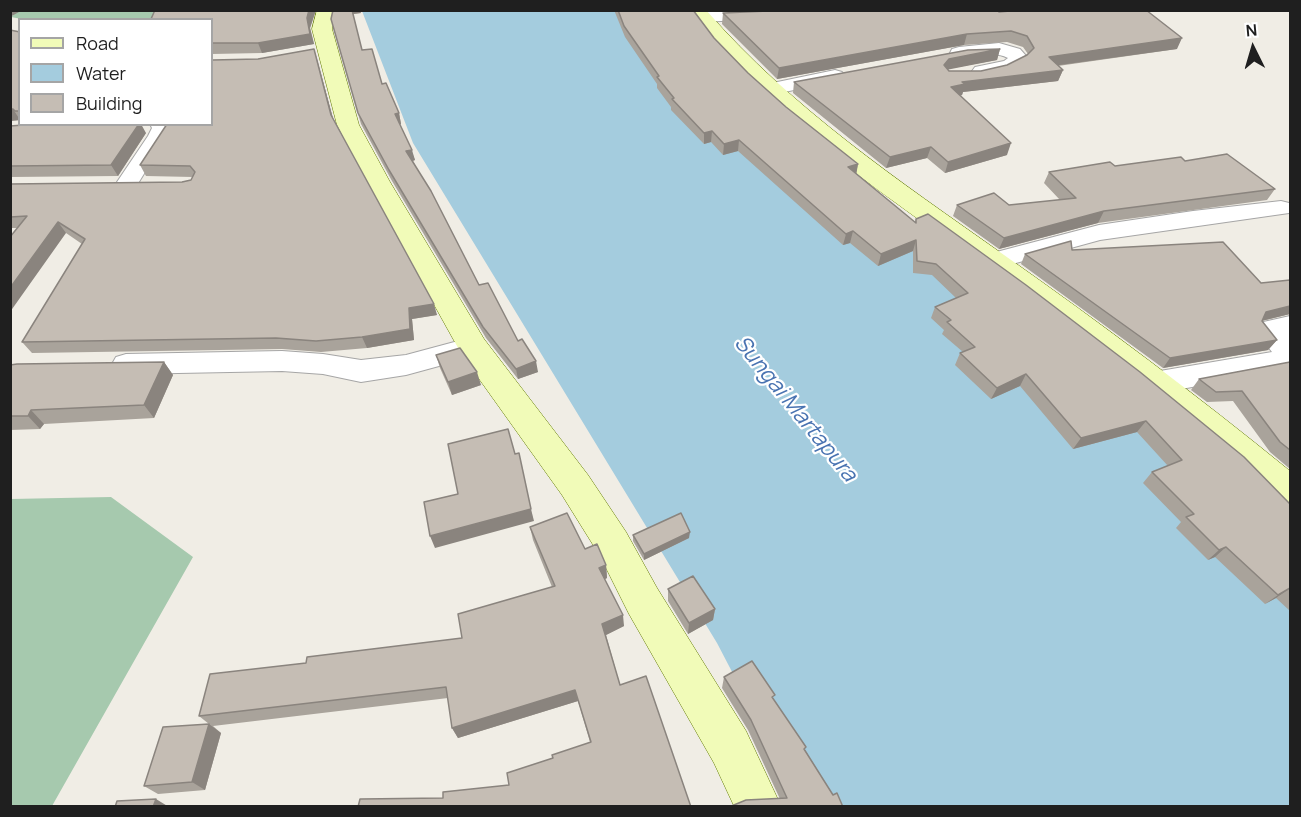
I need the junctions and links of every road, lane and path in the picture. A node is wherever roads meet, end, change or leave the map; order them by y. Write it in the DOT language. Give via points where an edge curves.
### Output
graph roads {
  1 [pos="327,10"];
  2 [pos="698,14"];
  3 [pos="783,15"];
  4 [pos="942,56"];
  5 [pos="856,71"];
  6 [pos="963,74"];
  7 [pos="770,89"];
  8 [pos="161,126"];
  9 [pos="158,184"];
  10 [pos="103,185"];
  11 [pos="126,185"];
  12 [pos="1281,208"];
  13 [pos="994,261"];
  14 [pos="1290,326"];
  15 [pos="473,347"];
  16 [pos="1290,354"];
  17 [pos="1290,359"];
  18 [pos="98,364"];
  19 [pos="1154,383"];
  20 [pos="1290,492"];
  21 [pos="758,807"];
  1 -- 15 [label="street" via="318,52 333,66 348,125"];
  2 -- 3 [label="street"];
  2 -- 7 [label="street"];
  4 -- 6 [label="street" via="1001,50 1020,58 1004,67"];
  5 -- 7 [label="street"];
  7 -- 13 [label="street" via="869,174"];
  8 -- 11 [label="street" via="159,136"];
  9 -- 11 [label="street"];
  10 -- 11 [label="street"];
  12 -- 13 [label="street" via="1099,233"];
  13 -- 19 [label="street"];
  14 -- 16 [label="street" via="1269,330"];
  15 -- 18 [label="street" via="406,365 361,370 290,361"];
  15 -- 21 [label="street" via="575,485 613,544 730,747"];
  17 -- 19 [label="street"];
  19 -- 20 [label="street"];
}
